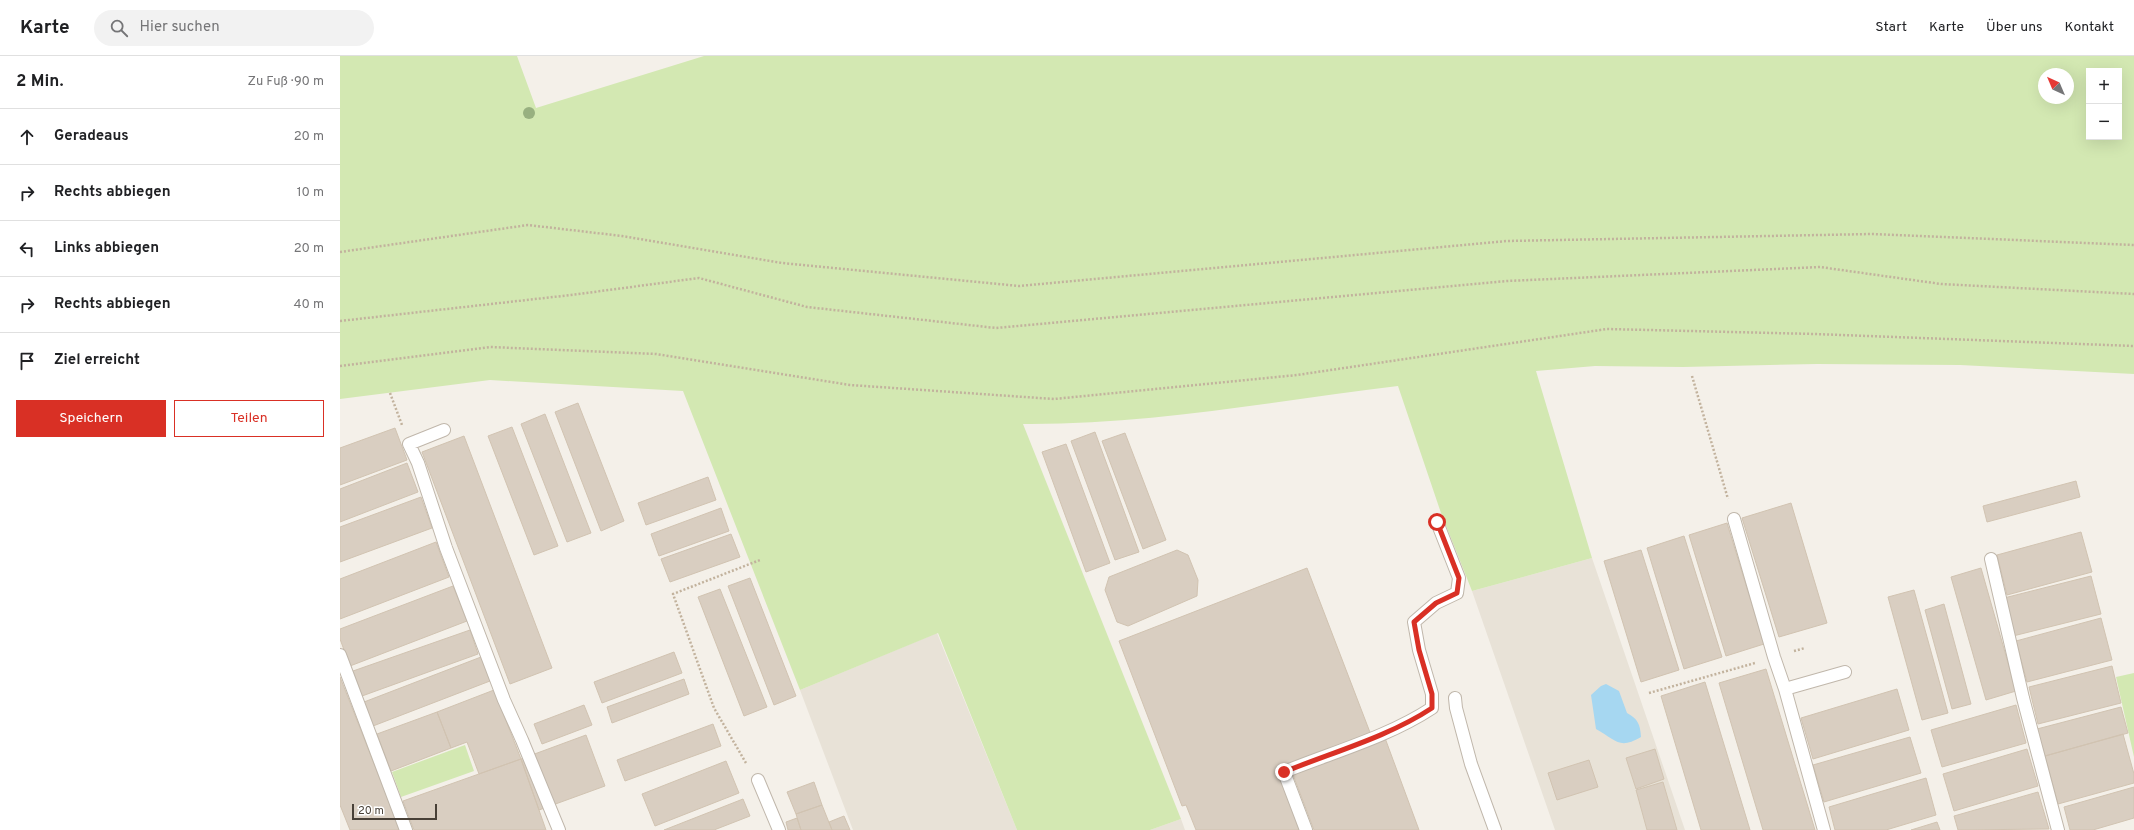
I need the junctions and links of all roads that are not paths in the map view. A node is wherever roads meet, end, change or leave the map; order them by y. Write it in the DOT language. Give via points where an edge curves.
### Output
graph roads {
  1 [pos="444,430"];
  2 [pos="1734,519"];
  3 [pos="1437,522"];
  4 [pos="1991,560"];
  5 [pos="340,655"];
  6 [pos="1845,672"];
  7 [pos="1785,689"];
  8 [pos="1455,698"];
  9 [pos="758,780"];
  10 [pos="406,830"];
  11 [pos="559,830"];
  12 [pos="779,830"];
  13 [pos="1306,830"];
  14 [pos="1495,830"];
  15 [pos="1824,830"];
  16 [pos="2058,830"];
  1 -- 11 [label="lane" via="409,444 504,700"];
  2 -- 7 [label="lane"];
  3 -- 13 [label="lane" via="1459,578 1457,593 1436,603 1414,622 1432,694 1432,708 1416,719 1284,772"];
  4 -- 16 [label="lane" via="2023,698"];
  5 -- 10 [label="lane"];
  6 -- 7 [label="lane"];
  7 -- 15 [label="lane"];
  8 -- 14 [label="lane" via="1471,764"];
  9 -- 12 [label="lane"];
}
